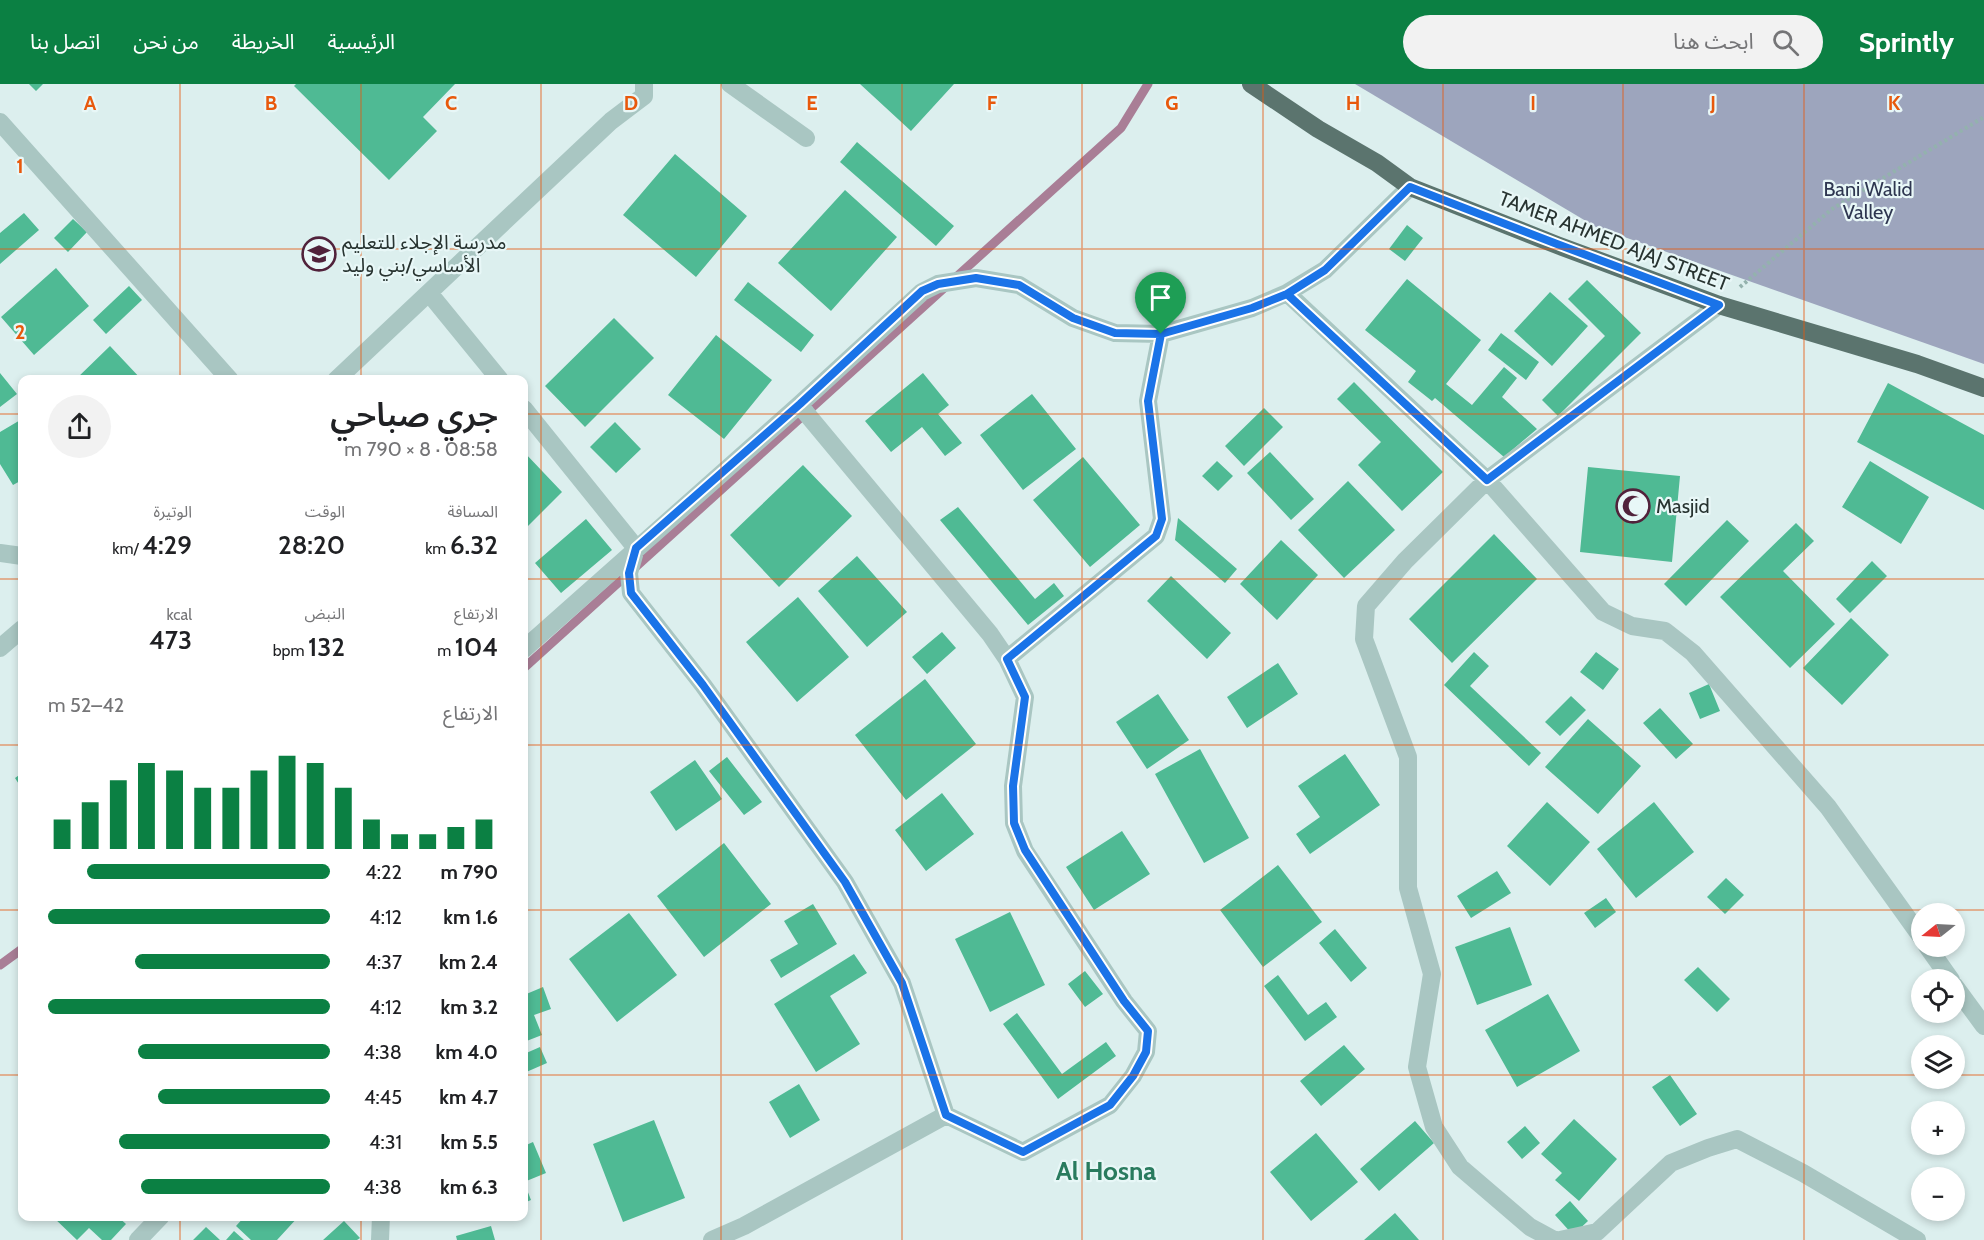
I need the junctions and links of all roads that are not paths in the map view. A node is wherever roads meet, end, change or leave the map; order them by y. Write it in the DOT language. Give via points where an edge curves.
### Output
graph roads {
  1 [pos="644,84"];
  2 [pos="730,84"];
  3 [pos="1251,84"];
  4 [pos="0,122"];
  5 [pos="806,138"];
  6 [pos="1410,187"];
  7 [pos="429,292"];
  8 [pos="1287,294"];
  9 [pos="1719,305"];
  10 [pos="1161,334"];
  11 [pos="226,375"];
  12 [pos="341,375"];
  13 [pos="496,375"];
  14 [pos="1984,388"];
  15 [pos="800,404"];
  16 [pos="528,414"];
  17 [pos="1487,480"];
  18 [pos="636,548"];
  19 [pos="0,553"];
  20 [pos="18,555"];
  21 [pos="18,632"];
  22 [pos="528,645"];
  23 [pos="0,648"];
  24 [pos="1007,659"];
  25 [pos="1911,923"];
  26 [pos="1965,1000"];
  27 [pos="1984,1026"];
  28 [pos="946,1115"];
  29 [pos="156,1221"];
  30 [pos="381,1221"];
  31 [pos="138,1240"];
  32 [pos="380,1240"];
  33 [pos="712,1240"];
  34 [pos="1554,1240"];
  35 [pos="1560,1240"];
  36 [pos="1917,1240"];
  1 -- 7 [label="street" via="644,96 611,121"];
  2 -- 5 [label="street"];
  3 -- 6 [label="main road, TAMER AHMED AJAJ STREET"];
  4 -- 11 [label="street"];
  6 -- 8 [label="street" via="1325,270"];
  6 -- 9 [label="main road, TAMER AHMED AJAJ STREET"];
  7 -- 12 [label="street"];
  7 -- 13 [label="street"];
  8 -- 10 [label="street"];
  8 -- 17 [label="street"];
  9 -- 14 [label="main road, TAMER AHMED AJAJ STREET"];
  9 -- 17 [label="street"];
  10 -- 15 [label="street" via="1115,333 1073,318 1019,285 976,278 954,280 922,291"];
  10 -- 24 [label="street" via="1148,401 1162,519 1156,536"];
  15 -- 18 [label="street"];
  15 -- 24 [label="street"];
  16 -- 18 [label="street"];
  17 -- 25 [label="street" via="1603,612 1632,626 1665,631 1693,653 1828,807"];
  17 -- 34 [label="street" via="1405,561 1366,606 1364,639 1408,757 1408,888 1432,974 1417,1067 1434,1127 1460,1167 1530,1227"];
  18 -- 22 [label="street"];
  18 -- 28 [label="street" via="629,573 631,593 703,685 845,882 902,983"];
  19 -- 20 [label="street"];
  21 -- 23 [label="street"];
  24 -- 28 [label="street" via="1025,697 1013,786 1014,823 1025,850 1148,1031 1146,1052 1110,1105 1023,1152"];
  26 -- 27 [label="street"];
  28 -- 33 [label="street"];
  29 -- 31 [label="street"];
  30 -- 32 [label="street"];
  35 -- 36 [label="street" via="1597,1232 1671,1163 1737,1138"];
}
